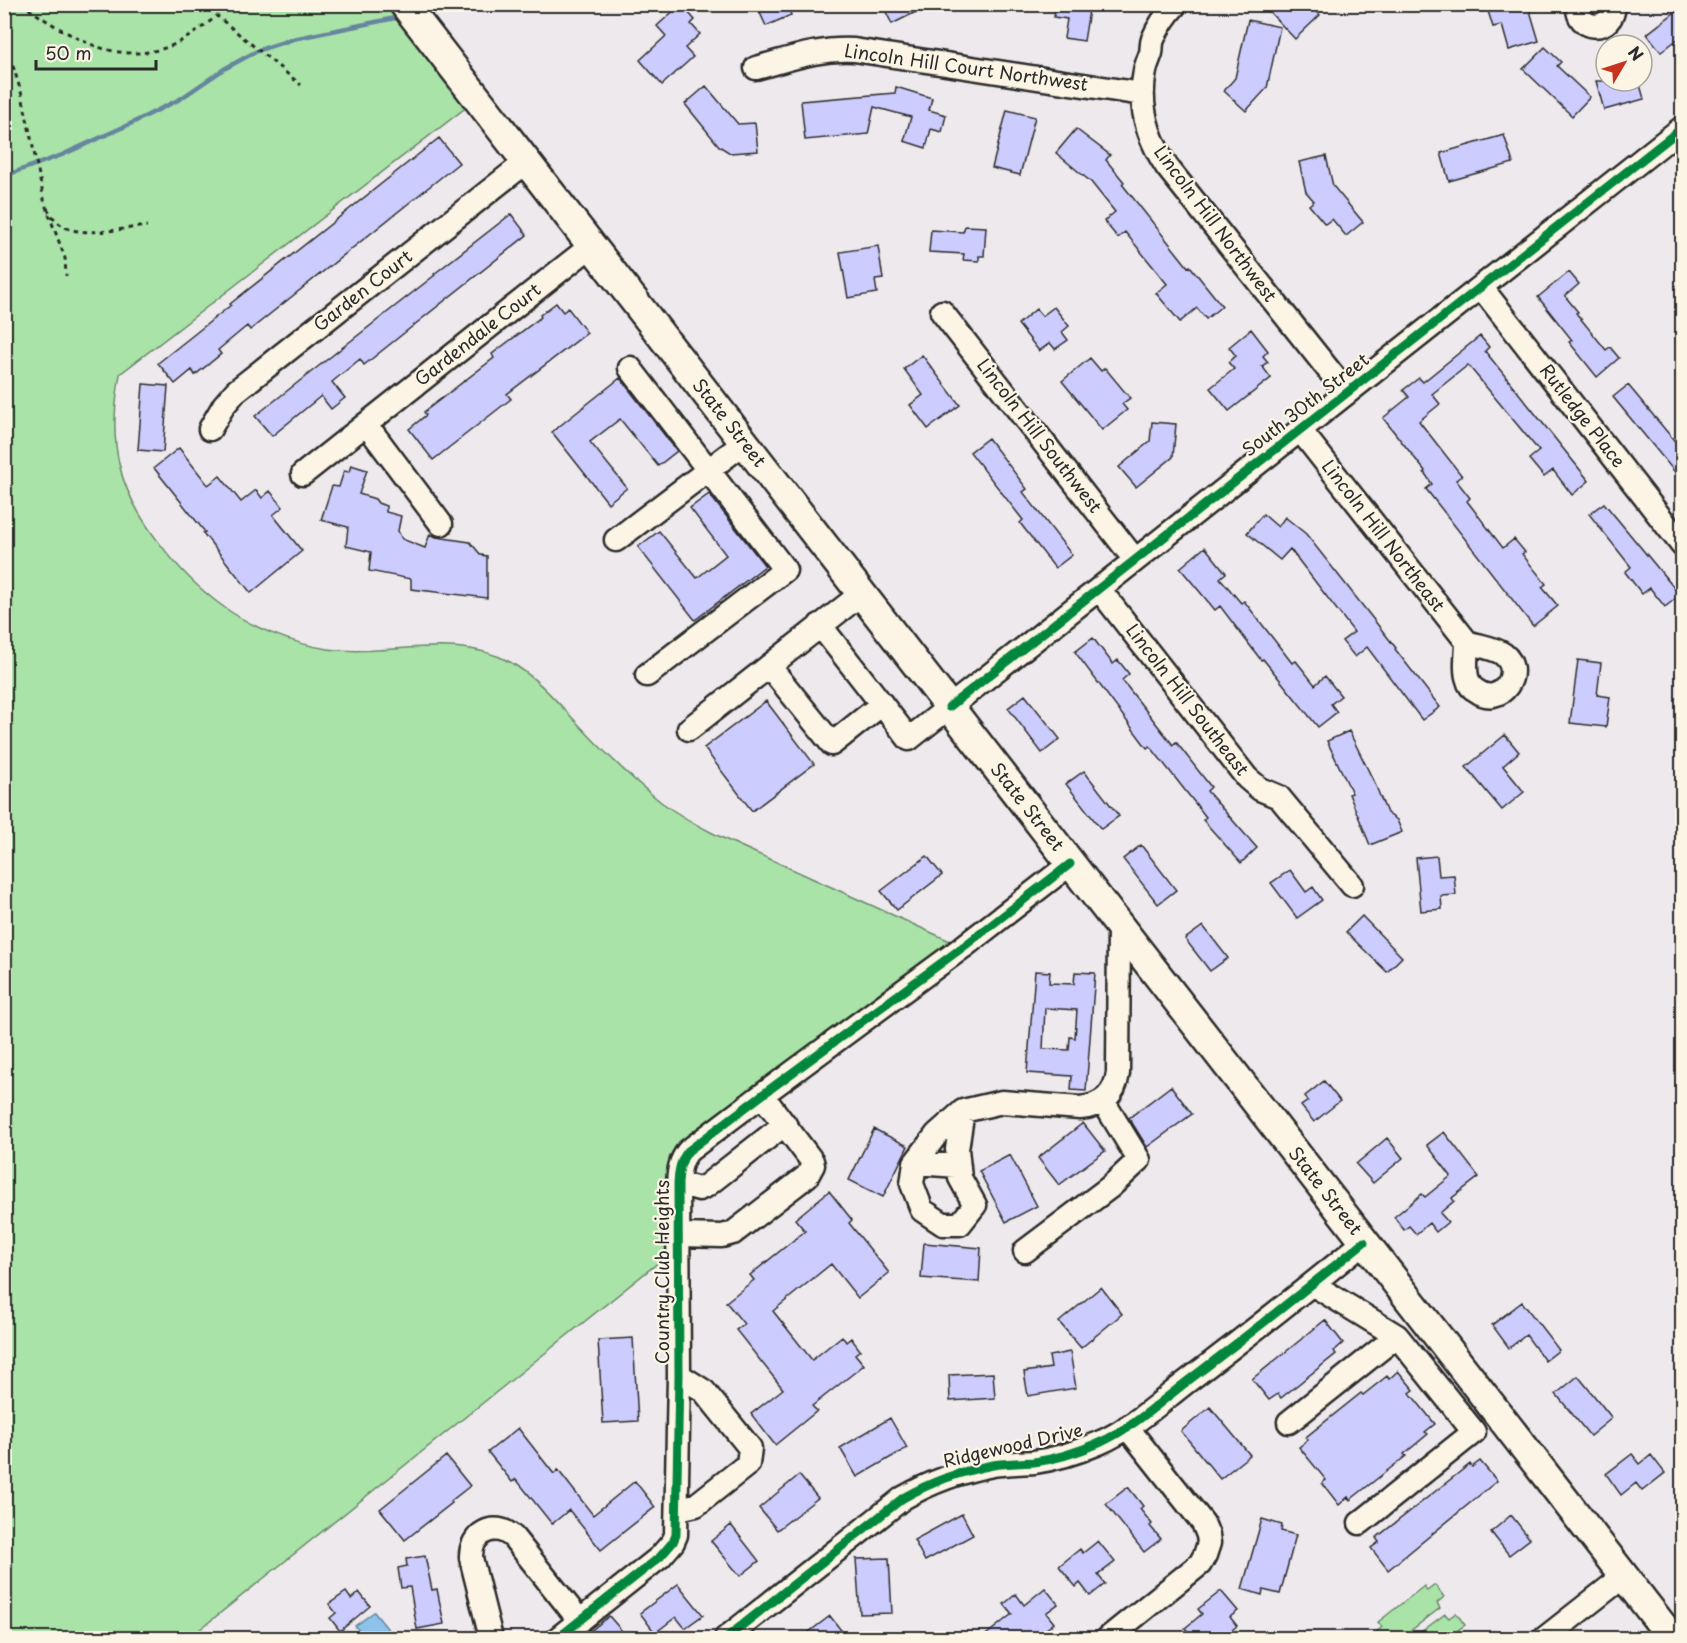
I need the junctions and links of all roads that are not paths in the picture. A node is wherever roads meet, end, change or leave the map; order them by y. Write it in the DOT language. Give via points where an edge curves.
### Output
graph roads {
  1 [pos="404,4"];
  2 [pos="1176,4"];
  3 [pos="1578,4"];
  4 [pos="1614,4"];
  5 [pos="756,68"];
  6 [pos="1142,94"];
  7 [pos="1683,128"];
  8 [pos="526,162"];
  9 [pos="591,246"];
  10 [pos="1481,287"];
  11 [pos="942,312"];
  12 [pos="630,368"];
  13 [pos="1347,393"];
  14 [pos="366,424"];
  15 [pos="210,429"];
  16 [pos="1300,430"];
  17 [pos="744,443"];
  18 [pos="708,470"];
  19 [pos="303,474"];
  20 [pos="441,524"];
  21 [pos="616,540"];
  22 [pos="1683,545"];
  23 [pos="1135,560"];
  24 [pos="1100,589"];
  25 [pos="861,594"];
  26 [pos="820,626"];
  27 [pos="1467,642"];
  28 [pos="769,666"];
  29 [pos="647,675"];
  30 [pos="882,704"];
  31 [pos="949,707"];
  32 [pos="689,729"];
  33 [pos="1070,864"];
  34 [pos="1352,885"];
  35 [pos="1119,926"];
  36 [pos="762,1095"];
  37 [pos="1104,1101"];
  38 [pos="963,1111"];
  39 [pos="784,1124"];
  40 [pos="915,1163"];
  41 [pos="959,1166"];
  42 [pos="678,1183"];
  43 [pos="679,1235"];
  44 [pos="1364,1242"];
  45 [pos="1025,1251"];
  46 [pos="1312,1284"];
  47 [pos="1397,1336"];
  48 [pos="679,1375"];
  49 [pos="1289,1422"];
  50 [pos="1127,1427"];
  51 [pos="678,1509"];
  52 [pos="1360,1523"];
  53 [pos="1624,1576"];
  54 [pos="564,1633"];
  55 [pos="491,1638"];
  56 [pos="726,1638"];
  57 [pos="1108,1638"];
  58 [pos="1545,1638"];
  59 [pos="1672,1638"];
  1 -- 8 [label="main road, State Street"];
  2 -- 6 [label="street, Lincoln Hill Northwest" via="1153,40"];
  3 -- 4 [label="street" via="1580,18 1593,26 1610,20"];
  5 -- 6 [label="street, Lincoln Hill Court Northwest" via="833,49 854,50"];
  6 -- 13 [label="street, Lincoln Hill Northwest" via="1149,134 1167,167"];
  7 -- 10 [label="street, South 30th Street"];
  8 -- 9 [label="main road, State Street"];
  8 -- 15 [label="street, Garden Court" via="236,391"];
  9 -- 14 [label="street, Gardendale Court"];
  9 -- 17 [label="main road, State Street"];
  10 -- 13 [label="street, South 30th Street"];
  10 -- 22 [label="street, Rutledge Place"];
  11 -- 23 [label="street, Lincoln Hill Southwest"];
  12 -- 18 [label="street"];
  13 -- 16 [label="street, South 30th Street"];
  14 -- 19 [label="street, Gardendale Court"];
  14 -- 20 [label="street"];
  16 -- 23 [label="street, South 30th Street"];
  16 -- 27 [label="street, Lincoln Hill Northeast"];
  17 -- 18 [label="street"];
  17 -- 25 [label="main road, State Street"];
  18 -- 21 [label="street"];
  18 -- 29 [label="street" via="785,570"];
  23 -- 24 [label="street, South 30th Street"];
  24 -- 31 [label="street, South 30th Street"];
  24 -- 34 [label="street, Lincoln Hill Southeast" via="1247,778 1279,797"];
  25 -- 26 [label="street"];
  25 -- 31 [label="main road, State Street"];
  26 -- 28 [label="street"];
  26 -- 30 [label="street"];
  28 -- 30 [label="street" via="832,744"];
  28 -- 32 [label="street"];
  30 -- 31 [label="street, South 30th Street" via="909,739"];
  31 -- 33 [label="main road, State Street"];
  33 -- 35 [label="main road, State Street"];
  33 -- 36 [label="street, Country Club Heights"];
  35 -- 37 [label="street" via="1118,1073 1113,1091"];
  35 -- 44 [label="main road, State Street"];
  36 -- 39 [label="street"];
  36 -- 42 [label="street, Country Club Heights" via="688,1151 680,1165"];
  37 -- 38 [label="street" via="1080,1108 1002,1102"];
  37 -- 45 [label="street" via="1139,1160 1110,1187"];
  38 -- 40 [label="street" via="937,1134"];
  38 -- 41 [label="street" via="957,1149"];
  39 -- 42 [label="street" via="706,1186 699,1189"];
  39 -- 43 [label="street" via="812,1161 807,1176 733,1233"];
  40 -- 41 [label="street"];
  40 -- 41 [label="street" via="912,1184 922,1210 943,1224 960,1224 975,1205 960,1178"];
  42 -- 43 [label="street, Country Club Heights"];
  43 -- 48 [label="street, Country Club Heights"];
  44 -- 46 [label="street, Ridgewood Drive"];
  44 -- 53 [label="main road, State Street"];
  46 -- 47 [label="street"];
  46 -- 50 [label="street, Ridgewood Drive"];
  47 -- 49 [label="street"];
  47 -- 52 [label="street" via="1474,1432"];
  48 -- 51 [label="street, Country Club Heights"];
  48 -- 51 [label="street" via="704,1391 750,1448 748,1464 696,1505"];
  50 -- 56 [label="street, Ridgewood Drive" via="1080,1450 973,1469 917,1490"];
  50 -- 57 [label="street" via="1203,1523 1209,1543 1194,1570"];
  51 -- 54 [label="street, Country Club Heights" via="676,1535 667,1550"];
  53 -- 58 [label="street"];
  53 -- 59 [label="main road, State Street"];
  54 -- 55 [label="street" via="513,1537 492,1529 477,1539 471,1551"];
}
